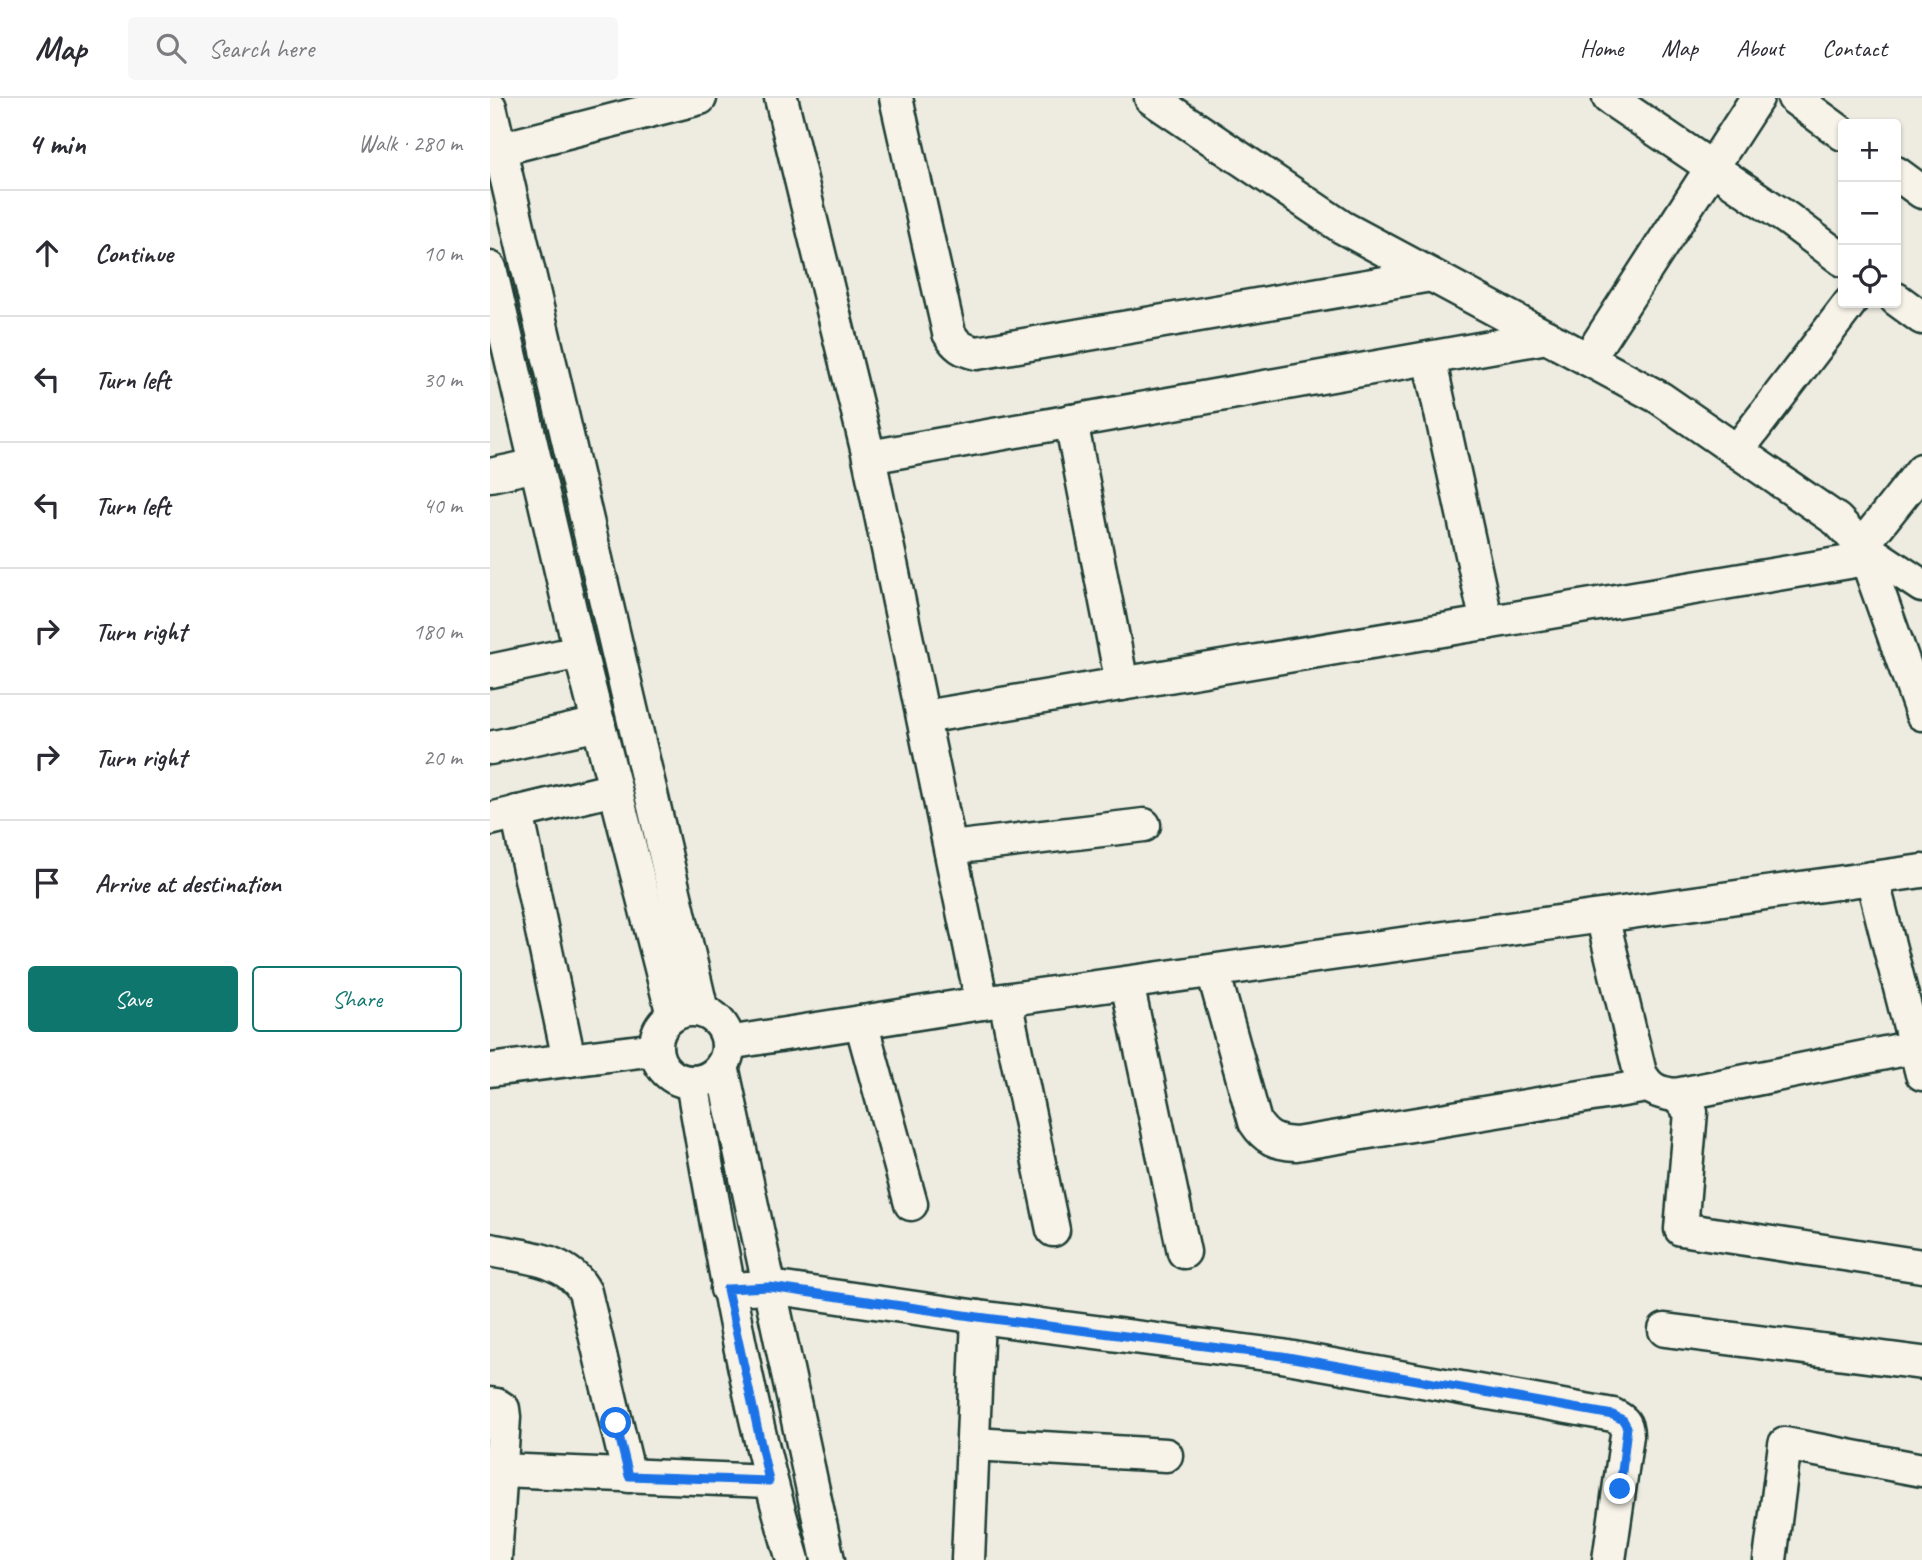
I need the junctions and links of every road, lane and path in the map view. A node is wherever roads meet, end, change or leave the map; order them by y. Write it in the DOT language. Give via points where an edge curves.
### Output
graph roads {
  1 [pos="700,98"];
  2 [pos="782,98"];
  3 [pos="896,98"];
  4 [pos="1151,98"];
  5 [pos="1609,98"];
  6 [pos="1757,98"];
  7 [pos="1794,98"];
  8 [pos="490,107"];
  9 [pos="1838,130"];
  10 [pos="500,149"];
  11 [pos="1712,168"];
  12 [pos="1901,177"];
  13 [pos="1922,192"];
  14 [pos="1838,256"];
  15 [pos="490,268"];
  16 [pos="1431,275"];
  17 [pos="1901,303"];
  18 [pos="1846,308"];
  19 [pos="1922,318"];
  20 [pos="497,331"];
  21 [pos="1547,337"];
  22 [pos="1429,358"];
  23 [pos="1588,359"];
  24 [pos="1071,421"];
  25 [pos="1737,451"];
  26 [pos="869,457"];
  27 [pos="537,465"];
  28 [pos="1922,470"];
  29 [pos="490,475"];
  30 [pos="1863,546"];
  31 [pos="1922,586"];
  32 [pos="1487,623"];
  33 [pos="580,652"];
  34 [pos="490,671"];
  35 [pos="1122,684"];
  36 [pos="1922,714"];
  37 [pos="925,717"];
  38 [pos="599,724"];
  39 [pos="490,748"];
  40 [pos="615,789"];
  41 [pos="504,816"];
  42 [pos="1144,825"];
  43 [pos="951,848"];
  44 [pos="1922,871"];
  45 [pos="1871,878"];
  46 [pos="1602,916"];
  47 [pos="1213,971"];
  48 [pos="1127,983"];
  49 [pos="994,1002"];
  50 [pos="688,1013"];
  51 [pos="861,1022"];
  52 [pos="656,1049"];
  53 [pos="725,1054"];
  54 [pos="569,1060"];
  55 [pos="1919,1060"];
  56 [pos="490,1070"];
  57 [pos="692,1082"];
  58 [pos="1662,1091"];
  59 [pos="911,1205"];
  60 [pos="1053,1230"];
  61 [pos="490,1250"];
  62 [pos="1184,1252"];
  63 [pos="1922,1266"];
  64 [pos="770,1287"];
  65 [pos="727,1289"];
  66 [pos="978,1317"];
  67 [pos="1665,1330"];
  68 [pos="1922,1363"];
  69 [pos="490,1404"];
  70 [pos="973,1444"];
  71 [pos="1166,1455"];
  72 [pos="1922,1469"];
  73 [pos="500,1470"];
  74 [pos="629,1476"];
  75 [pos="769,1481"];
  76 [pos="494,1542"];
  77 [pos="793,1560"];
  78 [pos="828,1560"];
  79 [pos="968,1560"];
  80 [pos="1609,1560"];
  81 [pos="1770,1560"];
  1 -- 10 [label="street"];
  2 -- 26 [label="street"];
  3 -- 16 [label="street" via="949,333 956,345 967,351 977,353"];
  4 -- 16 [label="street" via="1342,227"];
  5 -- 11 [label="street"];
  6 -- 11 [label="street"];
  7 -- 9 [label="street"];
  8 -- 10 [label="street"];
  10 -- 50 [label="street"];
  11 -- 14 [label="street"];
  11 -- 23 [label="street"];
  12 -- 13 [label="street"];
  15 -- 20 [label="street"];
  16 -- 21 [label="street"];
  17 -- 19 [label="street"];
  18 -- 25 [label="street"];
  20 -- 27 [label="street"];
  21 -- 22 [label="street"];
  21 -- 23 [label="street"];
  22 -- 24 [label="street"];
  22 -- 32 [label="street"];
  23 -- 25 [label="street" via="1660,398"];
  24 -- 26 [label="street"];
  24 -- 35 [label="street"];
  25 -- 30 [label="street" via="1837,520"];
  26 -- 37 [label="street"];
  27 -- 29 [label="street"];
  27 -- 33 [label="street"];
  28 -- 30 [label="street"];
  30 -- 31 [label="street"];
  30 -- 32 [label="street" via="1849,562"];
  30 -- 36 [label="street"];
  32 -- 35 [label="street"];
  33 -- 34 [label="street"];
  33 -- 38 [label="street"];
  35 -- 37 [label="street"];
  37 -- 43 [label="street"];
  38 -- 39 [label="street"];
  38 -- 40 [label="street"];
  40 -- 41 [label="street"];
  40 -- 50 [label="street"];
  41 -- 54 [label="street"];
  42 -- 43 [label="street"];
  43 -- 49 [label="street"];
  44 -- 45 [label="street"];
  45 -- 46 [label="street"];
  45 -- 55 [label="street"];
  46 -- 47 [label="street"];
  46 -- 58 [label="street" via="1640,1073"];
  47 -- 48 [label="street"];
  47 -- 58 [label="street" via="1255,1122 1265,1136 1279,1143"];
  48 -- 49 [label="street"];
  48 -- 62 [label="street"];
  49 -- 51 [label="street"];
  49 -- 60 [label="street"];
  50 -- 52 [label="street" via="660,1030"];
  50 -- 53 [label="street" via="717,1020"];
  51 -- 53 [label="street"];
  51 -- 59 [label="street"];
  52 -- 54 [label="street"];
  52 -- 57 [label="street" via="667,1073"];
  53 -- 57 [label="street" via="714,1074"];
  53 -- 64 [label="street"];
  54 -- 56 [label="street"];
  55 -- 58 [label="street"];
  57 -- 65 [label="street"];
  58 -- 63 [label="street" via="1691,1112 1681,1229"];
  61 -- 74 [label="street" via="556,1265 579,1280"];
  64 -- 65 [label="street"];
  64 -- 66 [label="street"];
  64 -- 78 [label="street"];
  65 -- 75 [label="street"];
  66 -- 70 [label="street"];
  66 -- 80 [label="street" via="1282,1356 1613,1415 1623,1420 1627,1435"];
  67 -- 68 [label="street"];
  69 -- 73 [label="street" via="503,1409"];
  70 -- 71 [label="street"];
  70 -- 79 [label="street"];
  72 -- 81 [label="street" via="1785,1444"];
  73 -- 74 [label="street"];
  73 -- 76 [label="street"];
  74 -- 75 [label="street"];
  75 -- 77 [label="street"];
}
